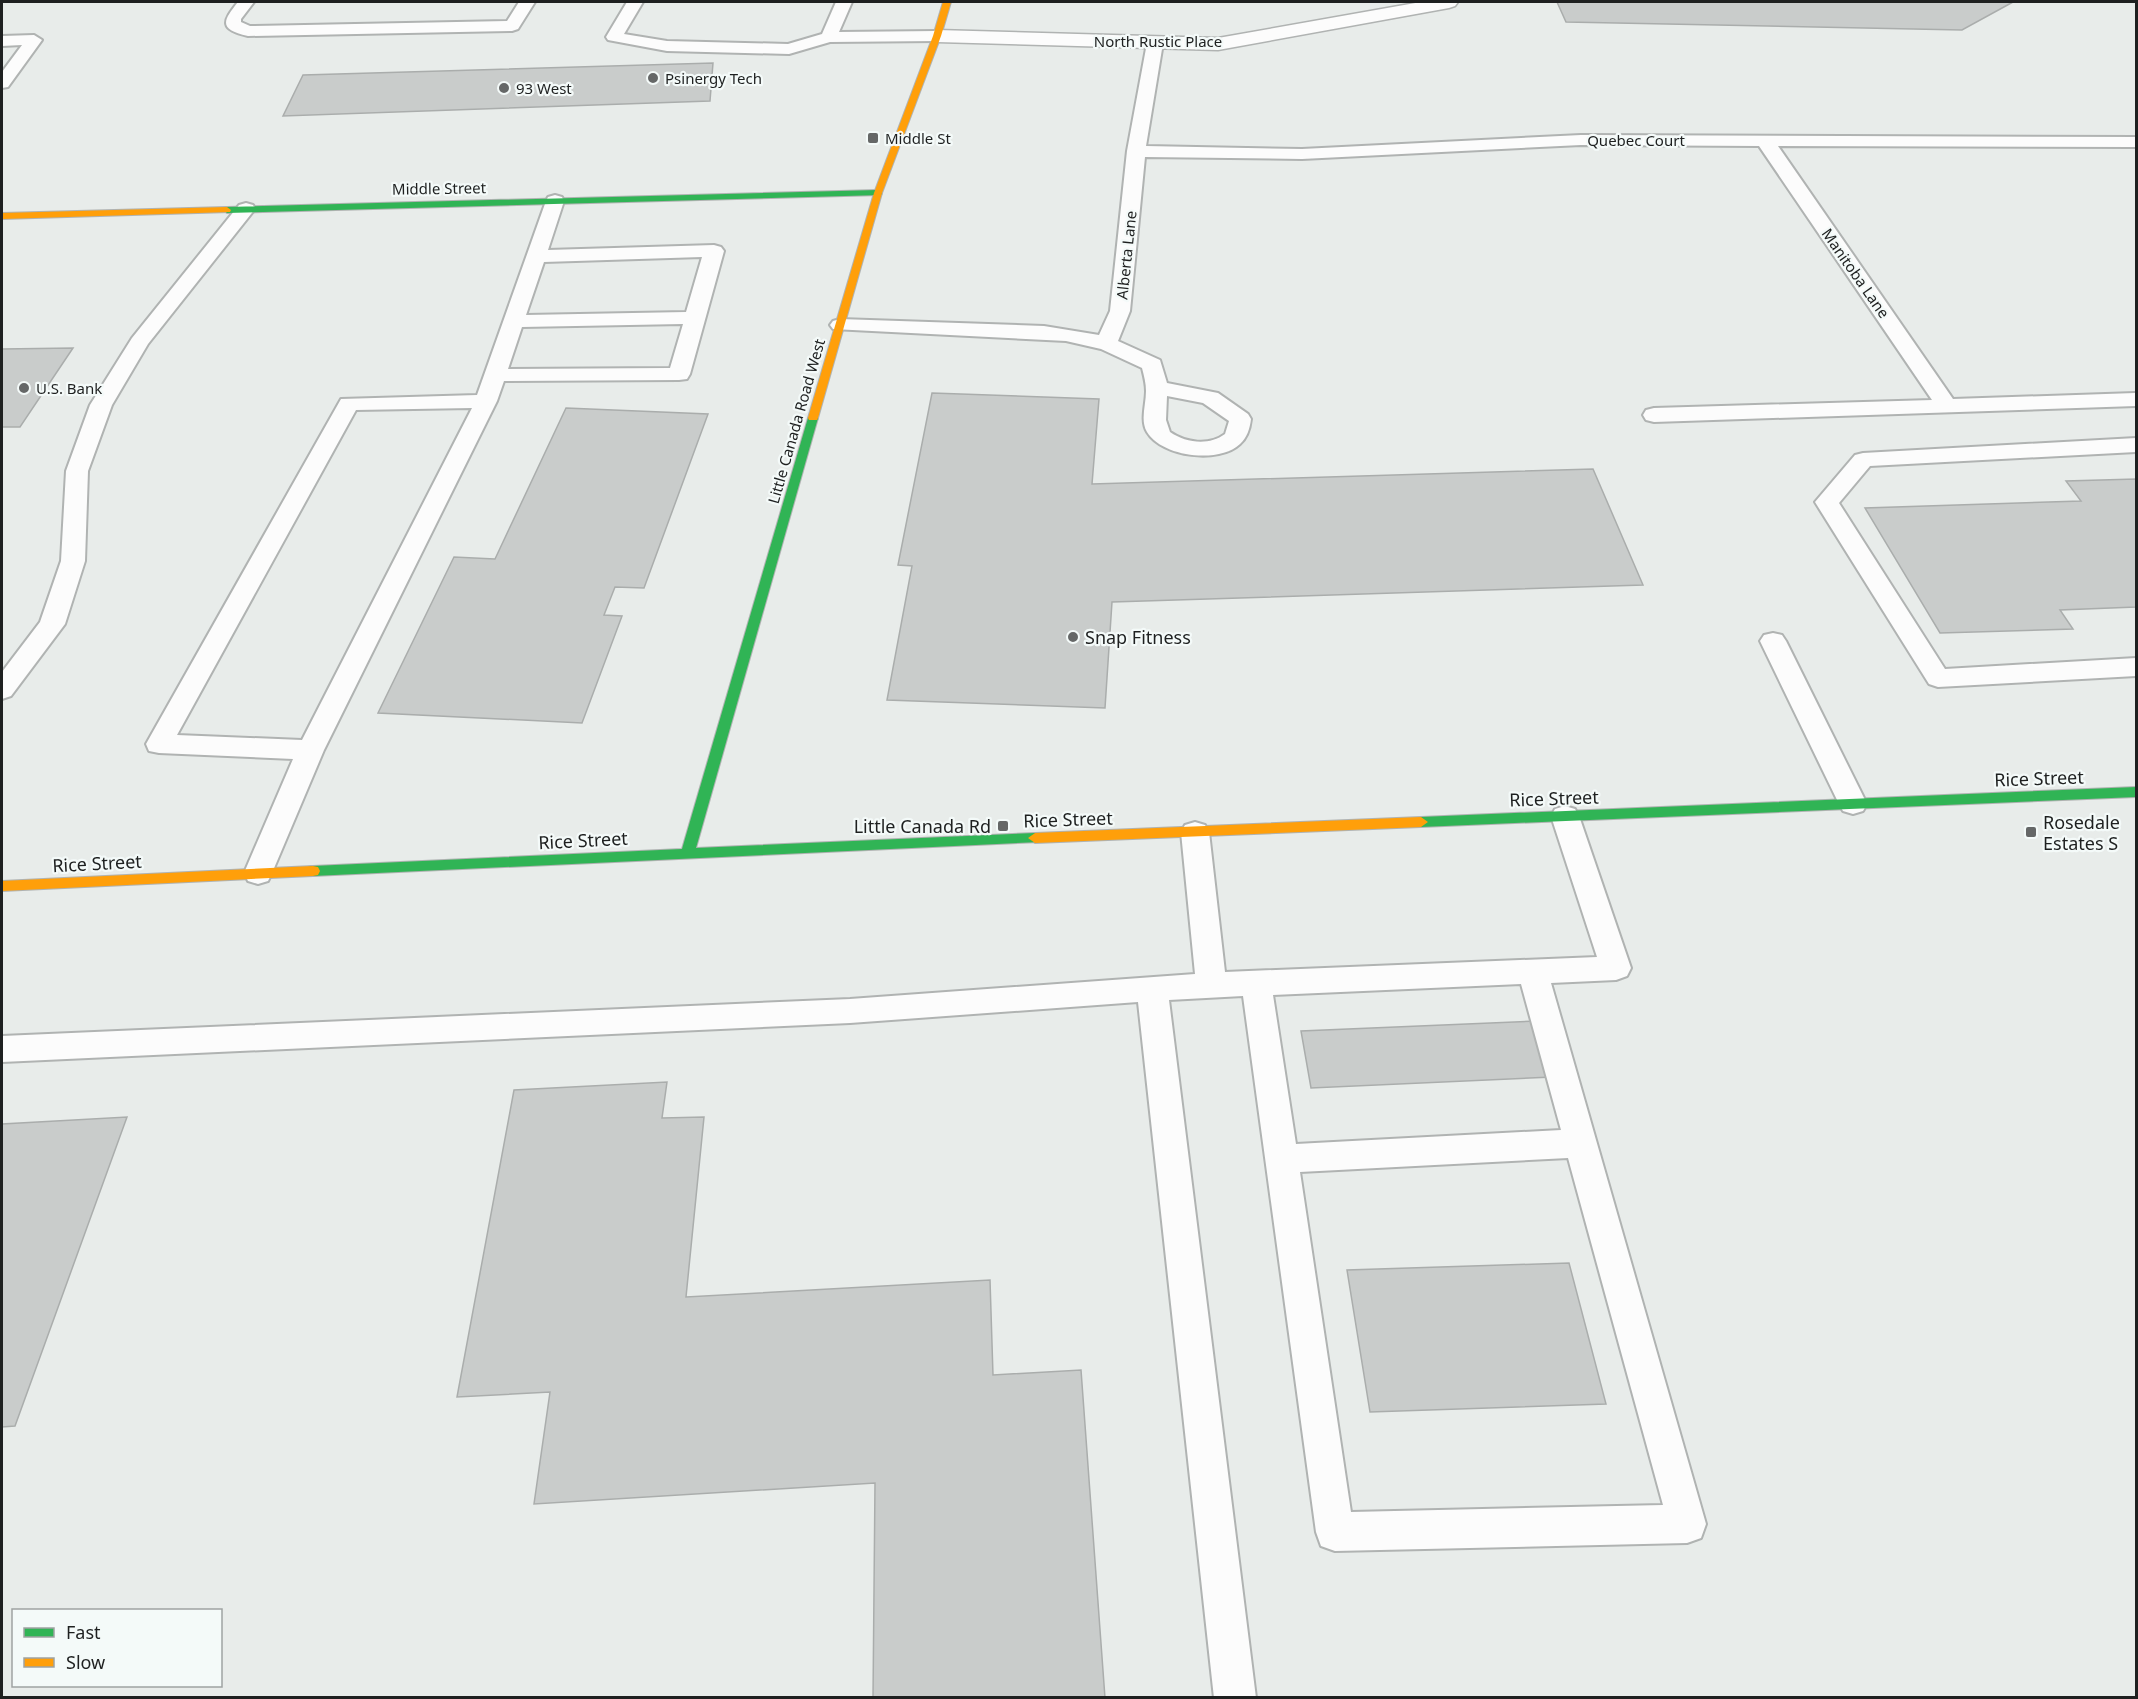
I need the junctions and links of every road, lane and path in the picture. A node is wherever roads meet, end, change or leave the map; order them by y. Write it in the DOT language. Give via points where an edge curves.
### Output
graph roads {
  1 [pos="246,2"];
  2 [pos="527,2"];
  3 [pos="635,2"];
  4 [pos="844,2"];
  5 [pos="947,2"];
  6 [pos="1449,2"];
  7 [pos="937,36"];
  8 [pos="829,37"];
  9 [pos="2,41"];
  10 [pos="1155,43"];
  11 [pos="2,83"];
  12 [pos="1765,141"];
  13 [pos="2136,142"];
  14 [pos="1136,151"];
  15 [pos="878,193"];
  16 [pos="555,201"];
  17 [pos="246,209"];
  18 [pos="2,216"];
  19 [pos="538,256"];
  20 [pos="695,318"];
  21 [pos="514,321"];
  22 [pos="840,325"];
  23 [pos="1107,342"];
  24 [pos="495,375"];
  25 [pos="1157,387"];
  26 [pos="486,400"];
  27 [pos="2135,400"];
  28 [pos="1947,406"];
  29 [pos="1654,415"];
  30 [pos="2136,445"];
  31 [pos="1773,641"];
  32 [pos="2136,667"];
  33 [pos="2,690"];
  34 [pos="310,750"];
  35 [pos="2136,792"];
  36 [pos="1853,804"];
  37 [pos="1565,816"];
  38 [pos="1195,832"];
  39 [pos="688,854"];
  40 [pos="258,873"];
  41 [pos="2,886"];
  42 [pos="1533,972"];
  43 [pos="1256,983"];
  44 [pos="1211,985"];
  45 [pos="1152,989"];
  46 [pos="2,1049"];
  47 [pos="1581,1143"];
  48 [pos="1281,1159"];
  49 [pos="1235,1698"];
  1 -- 2 [label="lane" via="233,19 233,26 248,31 512,26"];
  3 -- 8 [label="lane" via="614,37 667,46 789,49"];
  4 -- 8 [label="lane"];
  5 -- 7 [label="street, Little Canada Road West"];
  6 -- 10 [label="street, North Rustic Place" via="1218,44"];
  7 -- 8 [label="lane"];
  7 -- 10 [label="street, North Rustic Place"];
  7 -- 15 [label="street, Little Canada Road West"];
  9 -- 11 [label="lane" via="34,40"];
  10 -- 14 [label="lane, Alberta Lane"];
  12 -- 13 [label="lane, Quebec Court"];
  12 -- 14 [label="lane, Quebec Court" via="1581,140 1302,154"];
  12 -- 28 [label="lane, Manitoba Lane"];
  14 -- 23 [label="lane, Alberta Lane" via="1120,311"];
  15 -- 16 [label="street, Middle Street"];
  15 -- 22 [label="street, Little Canada Road West"];
  16 -- 17 [label="street, Middle Street"];
  16 -- 19 [label="lane"];
  17 -- 18 [label="street, Middle Street"];
  17 -- 33 [label="lane" via="139,342 101,405 77,471 73,561 52,624"];
  19 -- 20 [label="lane" via="714,252"];
  19 -- 21 [label="lane"];
  20 -- 21 [label="lane"];
  20 -- 24 [label="lane" via="679,374"];
  21 -- 24 [label="lane"];
  22 -- 23 [label="lane" via="1068,333"];
  22 -- 39 [label="street, Little Canada Road West"];
  23 -- 25 [label="lane" via="1152,366"];
  24 -- 26 [label="lane"];
  26 -- 34 [label="lane"];
  26 -- 34 [label="lane" via="349,404 159,744"];
  27 -- 28 [label="lane"];
  28 -- 29 [label="lane"];
  30 -- 32 [label="lane" via="1863,460 1827,502 1938,678"];
  31 -- 36 [label="lane"];
  34 -- 40 [label="lane"];
  35 -- 36 [label="street, Rice Street"];
  36 -- 37 [label="street, Rice Street"];
  37 -- 38 [label="street, Rice Street"];
  37 -- 42 [label="lane" via="1616,968"];
  38 -- 39 [label="street, Rice Street"];
  38 -- 44 [label="lane"];
  39 -- 40 [label="street, Rice Street"];
  40 -- 41 [label="street, Rice Street"];
  42 -- 43 [label="lane"];
  42 -- 47 [label="lane"];
  43 -- 44 [label="lane"];
  43 -- 48 [label="lane"];
  44 -- 45 [label="lane"];
  45 -- 46 [label="lane" via="850,1011"];
  45 -- 49 [label="lane"];
  47 -- 48 [label="lane"];
  47 -- 48 [label="lane" via="1688,1524 1335,1532"];
}
